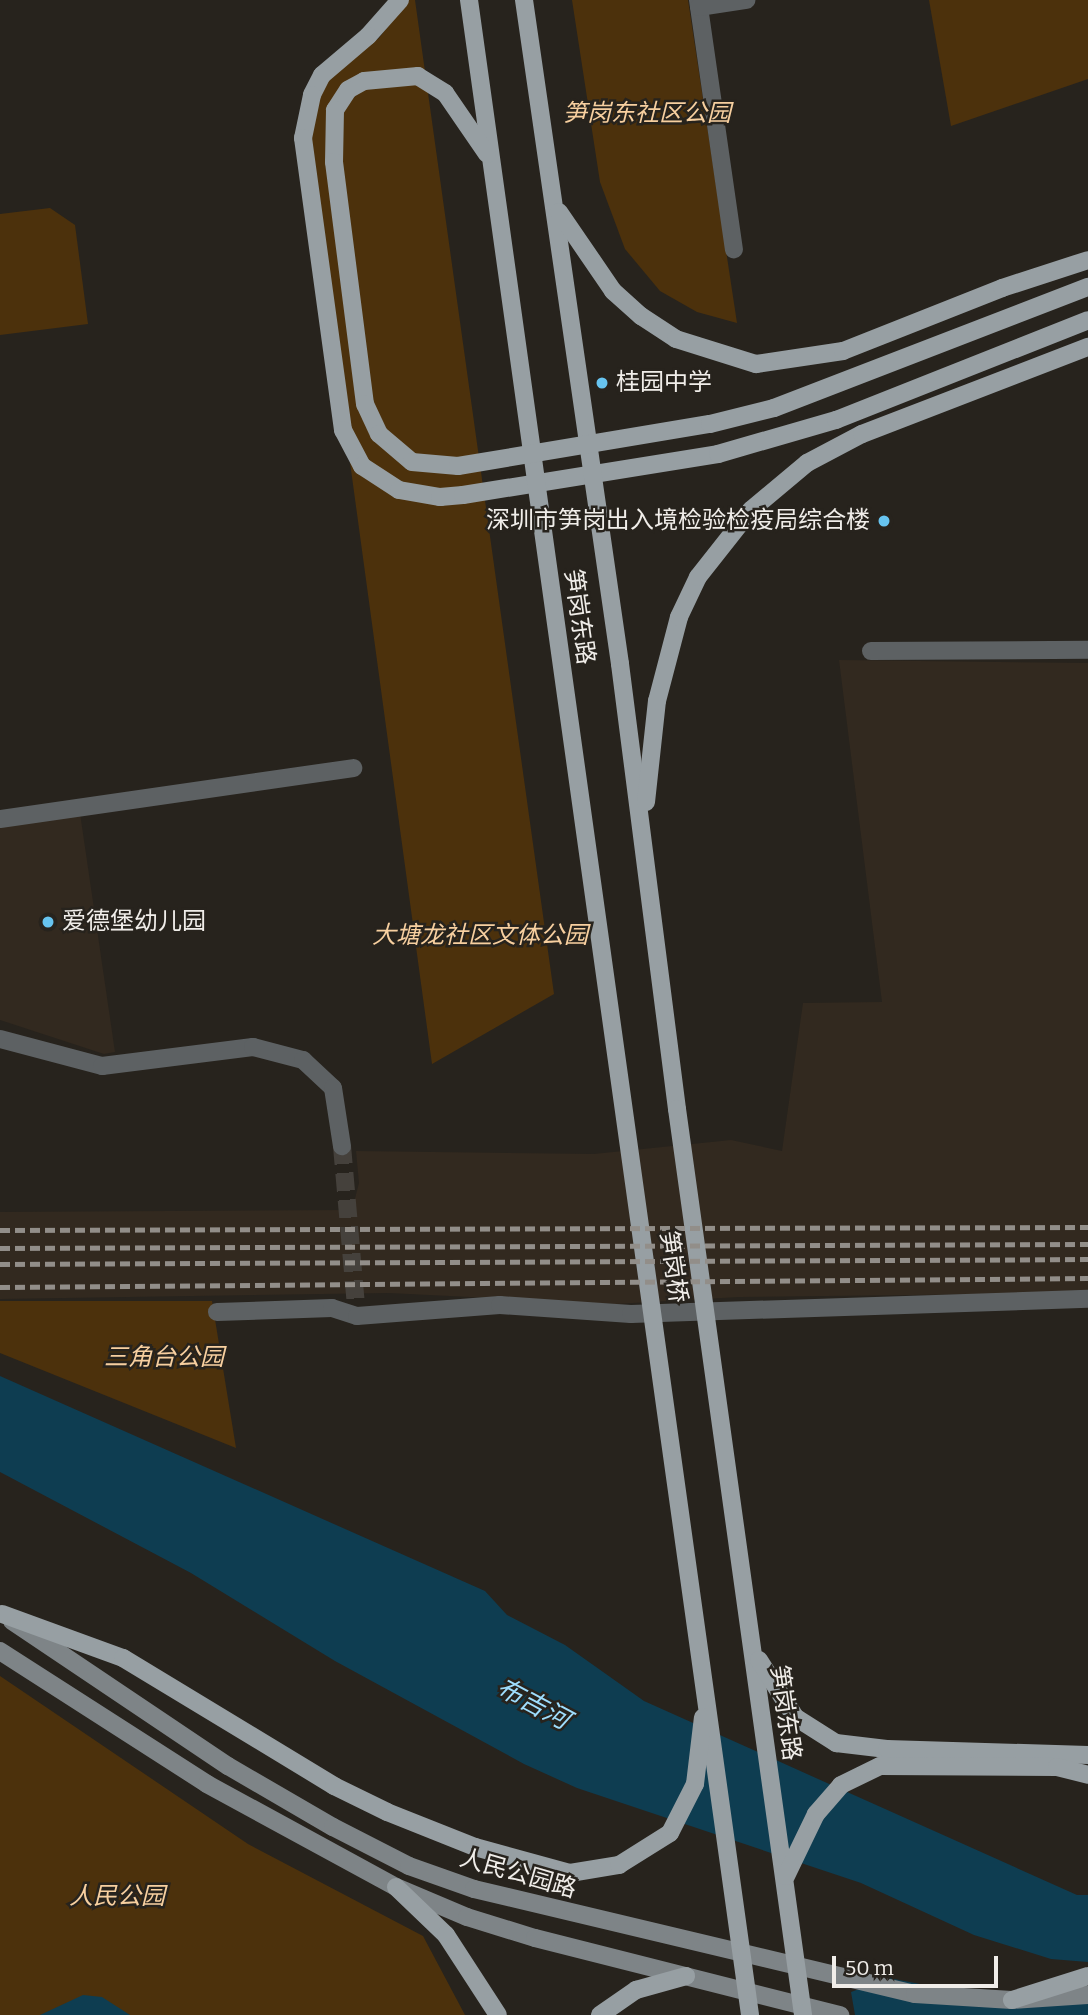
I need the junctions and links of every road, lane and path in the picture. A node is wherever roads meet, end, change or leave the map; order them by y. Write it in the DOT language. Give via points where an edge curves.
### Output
graph roads {
  1 [pos="400,0"];
  2 [pos="469,0"];
  3 [pos="524,0"];
  4 [pos="746,0"];
  5 [pos="698,4"];
  6 [pos="494,173"];
  7 [pos="554,204"];
  8 [pos="734,249"];
  9 [pos="1088,260"];
  10 [pos="1088,287"];
  11 [pos="1088,320"];
  12 [pos="1088,347"];
  13 [pos="1088,650"];
  14 [pos="871,651"];
  15 [pos="354,768"];
  16 [pos="0,819"];
  17 [pos="644,846"];
  18 [pos="0,1039"];
  19 [pos="677,1109"];
  20 [pos="627,1116"];
  21 [pos="342,1146"];
  22 [pos="1088,1299"];
  23 [pos="217,1311"];
  24 [pos="719,1417"];
  25 [pos="1,1614"];
  26 [pos="751,1641"];
  27 [pos="0,1651"];
  28 [pos="706,1693"];
  29 [pos="1088,1755"];
  30 [pos="991,1759"];
  31 [pos="1088,1775"];
  32 [pos="785,1880"];
  33 [pos="396,1887"];
  34 [pos="686,1976"];
  35 [pos="1088,1976"];
  36 [pos="1088,1995"];
  37 [pos="1012,2000"];
  38 [pos="498,2015"];
  39 [pos="600,2015"];
  40 [pos="750,2015"];
  41 [pos="803,2015"];
  42 [pos="839,2015"];
  1 -- 11 [label="main road" via="322,75 312,94 303,138 344,430 362,467 399,490 440,497 463,495 718,454 836,420"];
  2 -- 6 [label="main road, 笋岗东路"];
  3 -- 7 [label="main road, 笋岗东路"];
  4 -- 5 [label="street"];
  5 -- 8 [label="street"];
  6 -- 10 [label="main road" via="484,145 456,106 418,76 364,81 348,90 335,110 334,162 365,404 379,434 412,462 458,466 748,415"];
  6 -- 20 [label="main road, 笋岗东路"];
  7 -- 9 [label="main road" via="613,291 641,316 676,339 756,364 855,348 1002,288"];
  7 -- 17 [label="main road, 笋岗东路"];
  12 -- 17 [label="main road" via="862,434 807,463 728,534 698,577 667,652 649,762"];
  13 -- 14 [label="street"];
  15 -- 16 [label="street"];
  17 -- 19 [label="main road, 笋岗东路"];
  18 -- 21 [label="street" via="102,1066 253,1047 303,1060 333,1088"];
  19 -- 24 [label="main road, 笋岗桥"];
  20 -- 28 [label="main road, 笋岗桥"];
  22 -- 23 [label="street" via="631,1314 500,1305 357,1316 331,1308"];
  24 -- 26 [label="main road, 笋岗东路"];
  25 -- 28 [label="main road" via="123,1658 334,1786 454,1840 570,1873 619,1865 670,1833 695,1784"];
  25 -- 37 [label="main road, 人民公园路" via="228,1766 409,1866 540,1908 854,1982 951,1998"];
  26 -- 30 [label="main road" via="767,1679 785,1705 820,1736 859,1747"];
  26 -- 32 [label="main road, 笋岗东路"];
  27 -- 33 [label="main road" via="207,1784"];
  28 -- 40 [label="main road"];
  29 -- 30 [label="main road"];
  30 -- 31 [label="main road"];
  30 -- 32 [label="main road" via="903,1764 858,1774 841,1785 816,1814"];
  32 -- 41 [label="main road, 笋岗东路"];
  33 -- 34 [label="main road" via="478,1921"];
  33 -- 38 [label="main road" via="446,1935"];
  34 -- 39 [label="main road" via="636,1990"];
  34 -- 42 [label="main road"];
  35 -- 37 [label="main road"];
  36 -- 37 [label="main road, 人民公园路"];
}
